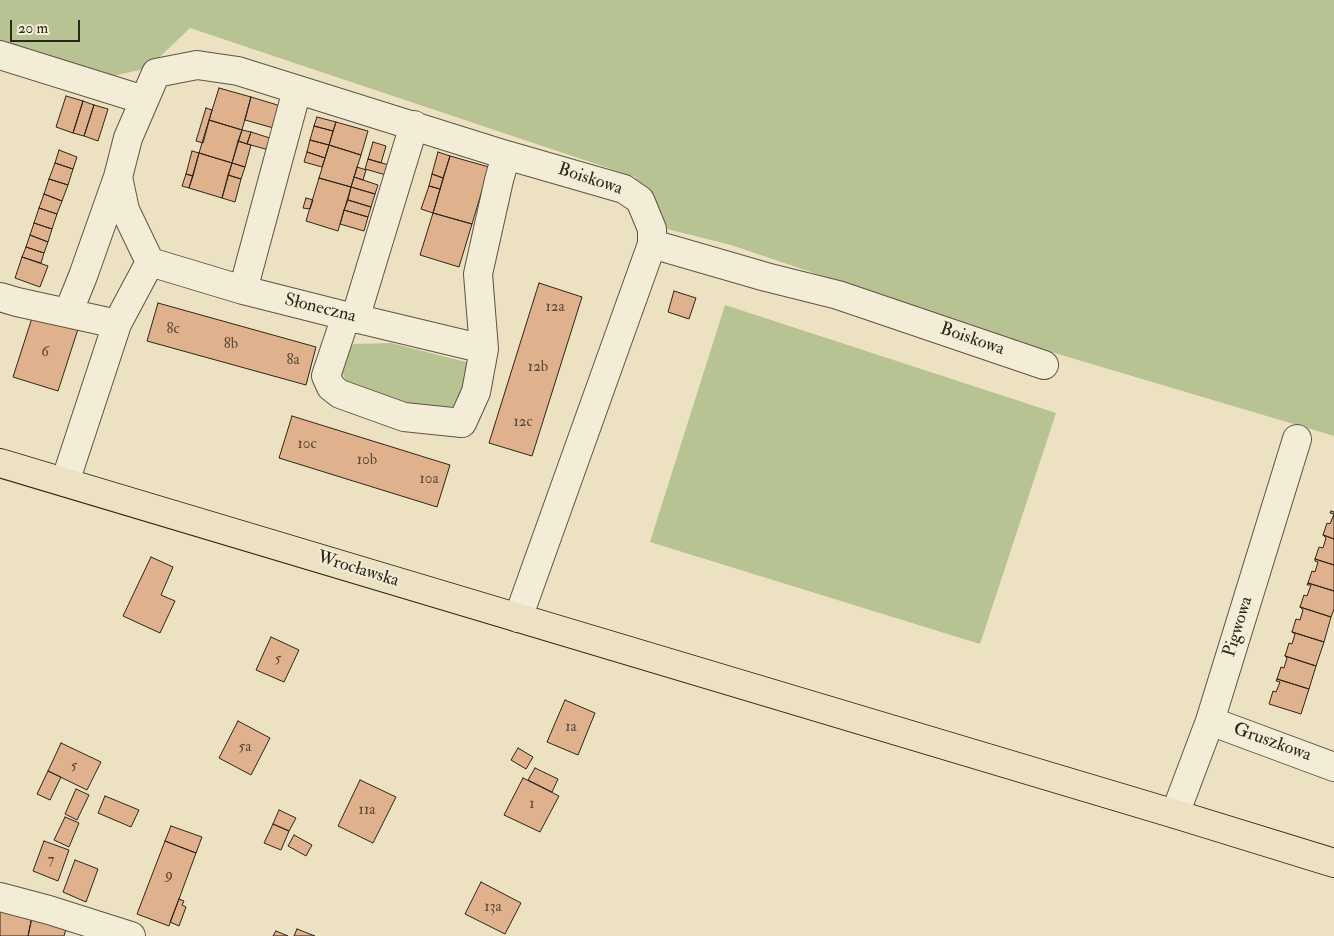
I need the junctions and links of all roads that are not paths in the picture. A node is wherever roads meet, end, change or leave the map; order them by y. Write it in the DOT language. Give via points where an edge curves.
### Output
graph roads {
  1 [pos="0,55"];
  2 [pos="297,90"];
  3 [pos="144,100"];
  4 [pos="414,125"];
  5 [pos="506,155"];
  6 [pos="118,177"];
  7 [pos="652,244"];
  8 [pos="150,262"];
  9 [pos="243,290"];
  10 [pos="0,297"];
  11 [pos="68,313"];
  12 [pos="350,317"];
  13 [pos="117,324"];
  14 [pos="484,349"];
  15 [pos="1044,365"];
  16 [pos="1297,439"];
  17 [pos="0,463"];
  18 [pos="65,482"];
  19 [pos="518,618"];
  20 [pos="1210,721"];
  21 [pos="1334,767"];
  22 [pos="1175,814"];
  23 [pos="1334,863"];
  24 [pos="0,897"];
  25 [pos="131,936"];
  1 -- 3 [label="street"];
  2 -- 3 [label="street, Boiskowa" via="238,71 197,65 156,73"];
  2 -- 4 [label="street, Boiskowa"];
  2 -- 9 [label="street"];
  3 -- 6 [label="street" via="128,138"];
  4 -- 5 [label="street, Boiskowa"];
  4 -- 12 [label="street"];
  5 -- 7 [label="street, Boiskowa" via="624,189 640,200 652,229"];
  5 -- 14 [label="street" via="478,274"];
  6 -- 8 [label="street" via="125,210"];
  6 -- 11 [label="street"];
  7 -- 15 [label="street, Boiskowa" via="838,295"];
  7 -- 19 [label="street"];
  8 -- 9 [label="street, Słoneczna"];
  8 -- 13 [label="street"];
  9 -- 12 [label="street, Słoneczna"];
  10 -- 11 [label="street"];
  11 -- 13 [label="street"];
  12 -- 14 [label="street, Słoneczna"];
  12 -- 14 [label="street" via="326,376 331,386 340,394 404,417 462,423 476,392"];
  13 -- 18 [label="street"];
  16 -- 20 [label="street, Pigwowa"];
  17 -- 18 [label="main road, Wrocławska"];
  18 -- 19 [label="main road, Wrocławska"];
  19 -- 22 [label="main road, Wrocławska"];
  20 -- 21 [label="street, Gruszkowa"];
  20 -- 22 [label="street, Pigwowa"];
  22 -- 23 [label="main road, Wrocławska"];
  24 -- 25 [label="street"];
}
